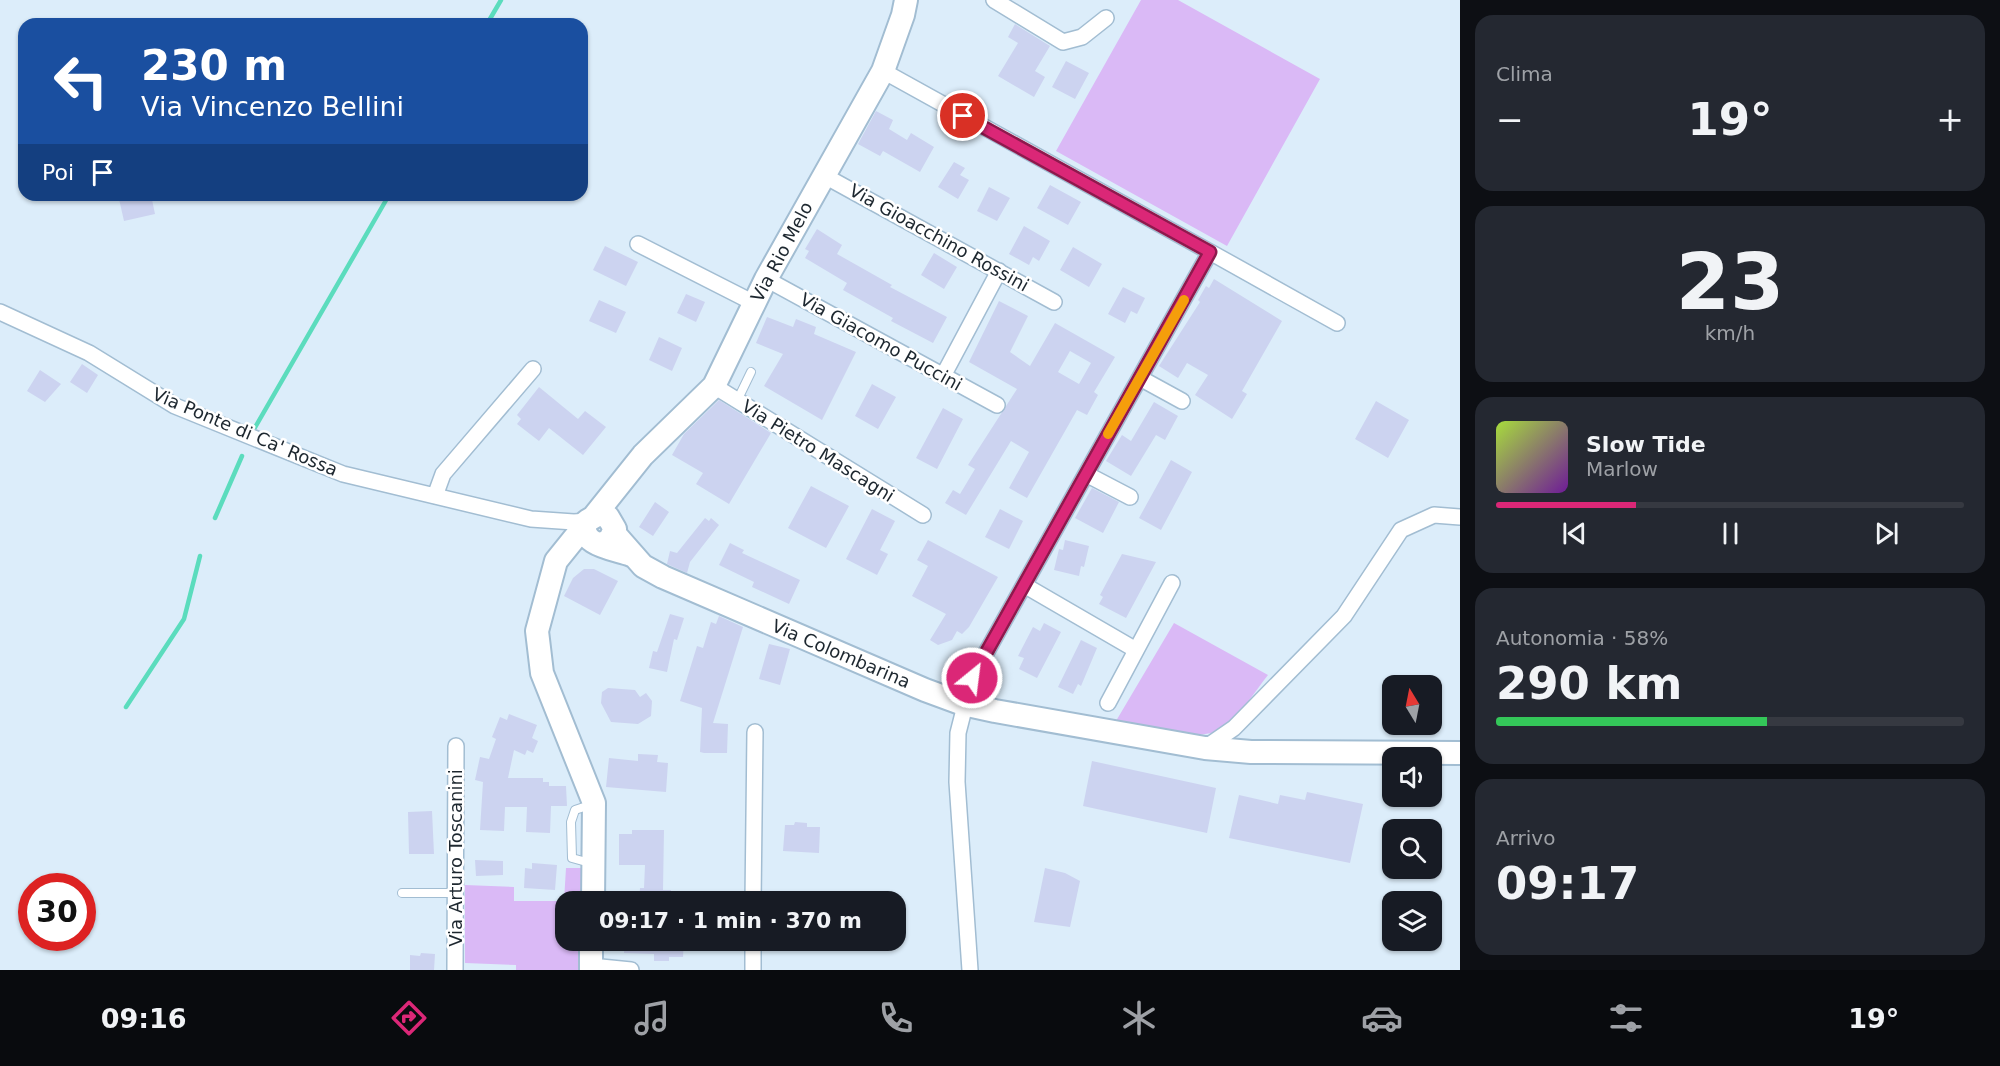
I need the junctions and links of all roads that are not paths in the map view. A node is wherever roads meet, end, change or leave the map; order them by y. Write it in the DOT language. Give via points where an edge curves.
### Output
graph roads {
  1 [pos="906,0"];
  2 [pos="994,0"];
  3 [pos="1106,18"];
  4 [pos="883,71"];
  5 [pos="823,175"];
  6 [pos="638,244"];
  7 [pos="1210,252"];
  8 [pos="999,271"];
  9 [pos="766,279"];
  10 [pos="1054,302"];
  11 [pos="754,303"];
  12 [pos="0,312"];
  13 [pos="1337,323"];
  14 [pos="533,369"];
  15 [pos="751,372"];
  16 [pos="944,376"];
  17 [pos="1140,378"];
  18 [pos="714,386"];
  19 [pos="737,401"];
  20 [pos="1182,401"];
  21 [pos="997,405"];
  22 [pos="1086,474"];
  23 [pos="435,496"];
  24 [pos="1130,498"];
  25 [pos="923,515"];
  26 [pos="1460,517"];
  27 [pos="599,529"];
  28 [pos="1172,583"];
  29 [pos="1024,585"];
  30 [pos="1136,650"];
  31 [pos="1108,703"];
  32 [pos="963,704"];
  33 [pos="755,732"];
  34 [pos="456,746"];
  35 [pos="1205,747"];
  36 [pos="1460,753"];
  37 [pos="593,891"];
  38 [pos="753,891"];
  39 [pos="402,893"];
  40 [pos="455,893"];
  41 [pos="591,951"];
  42 [pos="753,951"];
  43 [pos="591,968"];
  44 [pos="455,970"];
  45 [pos="631,970"];
  46 [pos="753,970"];
  47 [pos="970,970"];
  1 -- 4 [label="street, Via Rio Melo"];
  2 -- 3 [label="street" via="1063,42 1082,37"];
  4 -- 5 [label="street, Via Rio Melo"];
  4 -- 7 [label="street"];
  5 -- 8 [label="street, Via Gioacchino Rossini"];
  5 -- 9 [label="street, Via Rio Melo"];
  6 -- 11 [label="street"];
  7 -- 13 [label="street"];
  7 -- 17 [label="street"];
  8 -- 10 [label="street, Via Gioacchino Rossini"];
  8 -- 16 [label="street"];
  9 -- 11 [label="street, Via Rio Melo"];
  9 -- 16 [label="street, Via Giacomo Puccini"];
  11 -- 18 [label="street, Via Rio Melo"];
  12 -- 23 [label="street, Via Ponte di Ca' Rossa" via="89,353 175,406 273,448 343,474"];
  14 -- 23 [label="street" via="443,474"];
  15 -- 19 [label="lane"];
  16 -- 21 [label="street, Via Giacomo Puccini"];
  17 -- 20 [label="street"];
  17 -- 22 [label="street"];
  18 -- 19 [label="street, Via Pietro Mascagni"];
  18 -- 27 [label="street, Via Rio Melo" via="622,480"];
  19 -- 25 [label="street, Via Pietro Mascagni"];
  22 -- 24 [label="street"];
  22 -- 29 [label="street"];
  23 -- 27 [label="street, Via Ponte di Ca' Rossa" via="531,519 574,522"];
  26 -- 35 [label="street" via="1434,515 1401,530 1344,616 1234,728"];
  27 -- 32 [label="street, Via Colombarina" via="643,566 688,589"];
  27 -- 37 [label="street" via="556,561 537,631 542,673 594,803"];
  28 -- 30 [label="street"];
  29 -- 30 [label="street"];
  29 -- 32 [label="street" via="972,678"];
  30 -- 31 [label="street"];
  32 -- 35 [label="street, Via Colombarina"];
  32 -- 47 [label="street" via="957,782"];
  33 -- 38 [label="street"];
  34 -- 40 [label="street, Via Arturo Toscanini"];
  35 -- 36 [label="street, Via Colombarina" via="1251,752"];
  39 -- 40 [label="lane"];
  40 -- 44 [label="street, Via Arturo Toscanini"];
  41 -- 43 [label="street"];
  42 -- 46 [label="street"];
  43 -- 45 [label="street"];
}
